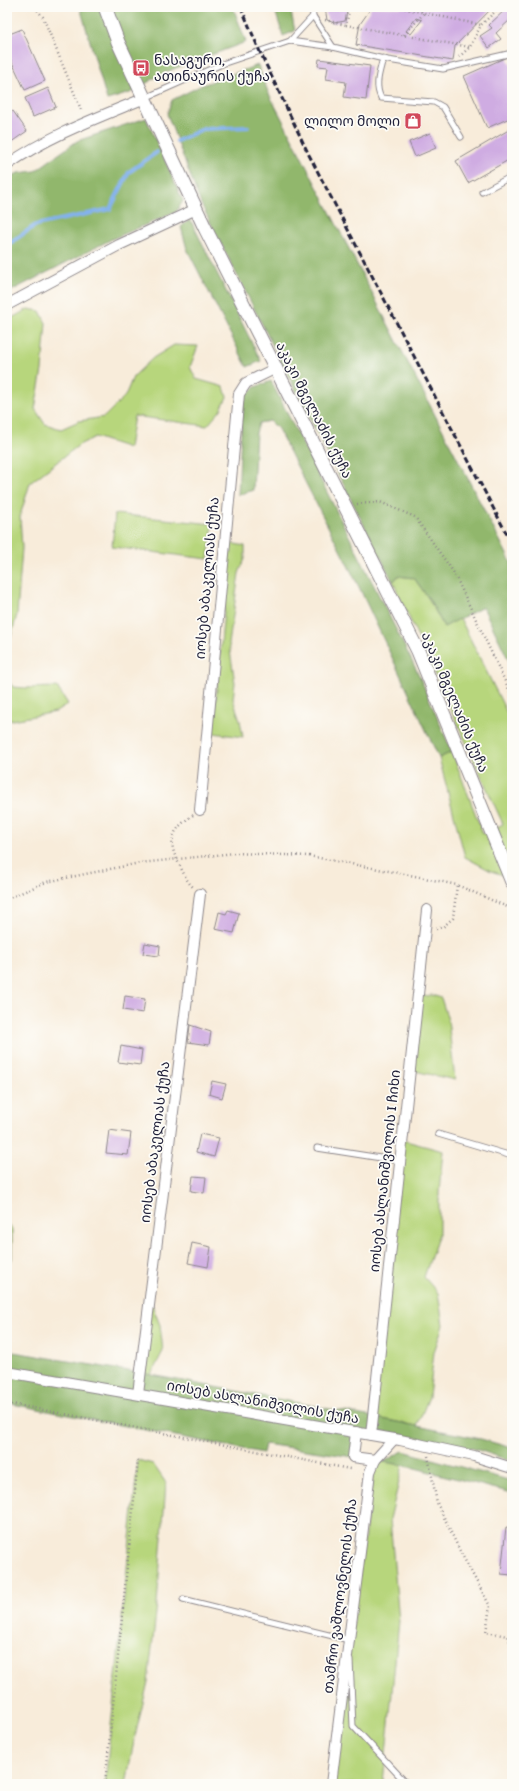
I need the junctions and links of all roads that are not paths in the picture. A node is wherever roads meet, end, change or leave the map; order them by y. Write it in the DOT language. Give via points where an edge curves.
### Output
graph roads {
  1 [pos="105,7"];
  2 [pos="312,7"];
  3 [pos="313,16"];
  4 [pos="290,41"];
  5 [pos="333,47"];
  6 [pos="512,55"];
  7 [pos="383,58"];
  8 [pos="145,98"];
  9 [pos="461,137"];
  10 [pos="7,164"];
  11 [pos="512,176"];
  12 [pos="482,192"];
  13 [pos="196,209"];
  14 [pos="7,305"];
  15 [pos="276,368"];
  16 [pos="200,810"];
  17 [pos="512,882"];
  18 [pos="200,894"];
  19 [pos="427,910"];
  20 [pos="438,1134"];
  21 [pos="317,1148"];
  22 [pos="512,1156"];
  23 [pos="400,1161"];
  24 [pos="7,1372"];
  25 [pos="138,1394"];
  26 [pos="356,1432"];
  27 [pos="371,1435"];
  28 [pos="394,1439"];
  29 [pos="375,1460"];
  30 [pos="512,1468"];
  31 [pos="183,1599"];
  32 [pos="349,1639"];
  33 [pos="331,1784"];
  34 [pos="406,1784"];
  1 -- 8 [label="street, აკაკი მგელაძის ქუჩა" via="118,42"];
  2 -- 3 [label="lane"];
  3 -- 4 [label="lane"];
  3 -- 5 [label="lane"];
  4 -- 5 [label="lane"];
  4 -- 8 [label="lane" via="222,64"];
  5 -- 7 [label="lane"];
  6 -- 7 [label="lane" via="443,69"];
  7 -- 9 [label="lane" via="377,83 381,98 434,102 444,107"];
  8 -- 10 [label="street" via="86,121 30,149"];
  8 -- 13 [label="street, აკაკი მგელაძის ქუჩა"];
  11 -- 12 [label="lane"];
  13 -- 14 [label="street" via="119,245"];
  13 -- 15 [label="street, აკაკი მგელაძის ქუჩა"];
  15 -- 16 [label="street, იოსებ აბაკელიას ქუჩა" via="246,383 239,394"];
  15 -- 17 [label="street, აკაკი მგელაძის ქუჩა" via="418,651"];
  18 -- 25 [label="street, იოსებ აბაკელიას ქუჩა"];
  19 -- 23 [label="street, იოსებ ასლანიშვილის I ჩიხი"];
  20 -- 22 [label="lane"];
  21 -- 23 [label="lane"];
  23 -- 27 [label="street, იოსებ ასლანიშვილის I ჩიხი"];
  24 -- 25 [label="street, იოსებ ასლანიშვილის ქუჩა"];
  25 -- 26 [label="street, იოსებ ასლანიშვილის ქუჩა"];
  26 -- 27 [label="street, იოსებ ასლანიშვილის ქუჩა"];
  26 -- 29 [label="street" via="353,1457"];
  27 -- 28 [label="street, იოსებ ასლანიშვილის ქუჩა"];
  28 -- 29 [label="street, თამრო ვაშლოვნელის ქუჩა"];
  28 -- 30 [label="street, იოსებ ასლანიშვილის ქუჩა" via="474,1456"];
  29 -- 32 [label="street, თამრო ვაშლოვნელის ქუჩა" via="370,1472"];
  31 -- 32 [label="lane"];
  32 -- 33 [label="street, თამრო ვაშლოვნელის ქუჩა"];
  32 -- 34 [label="lane" via="353,1726"];
}
